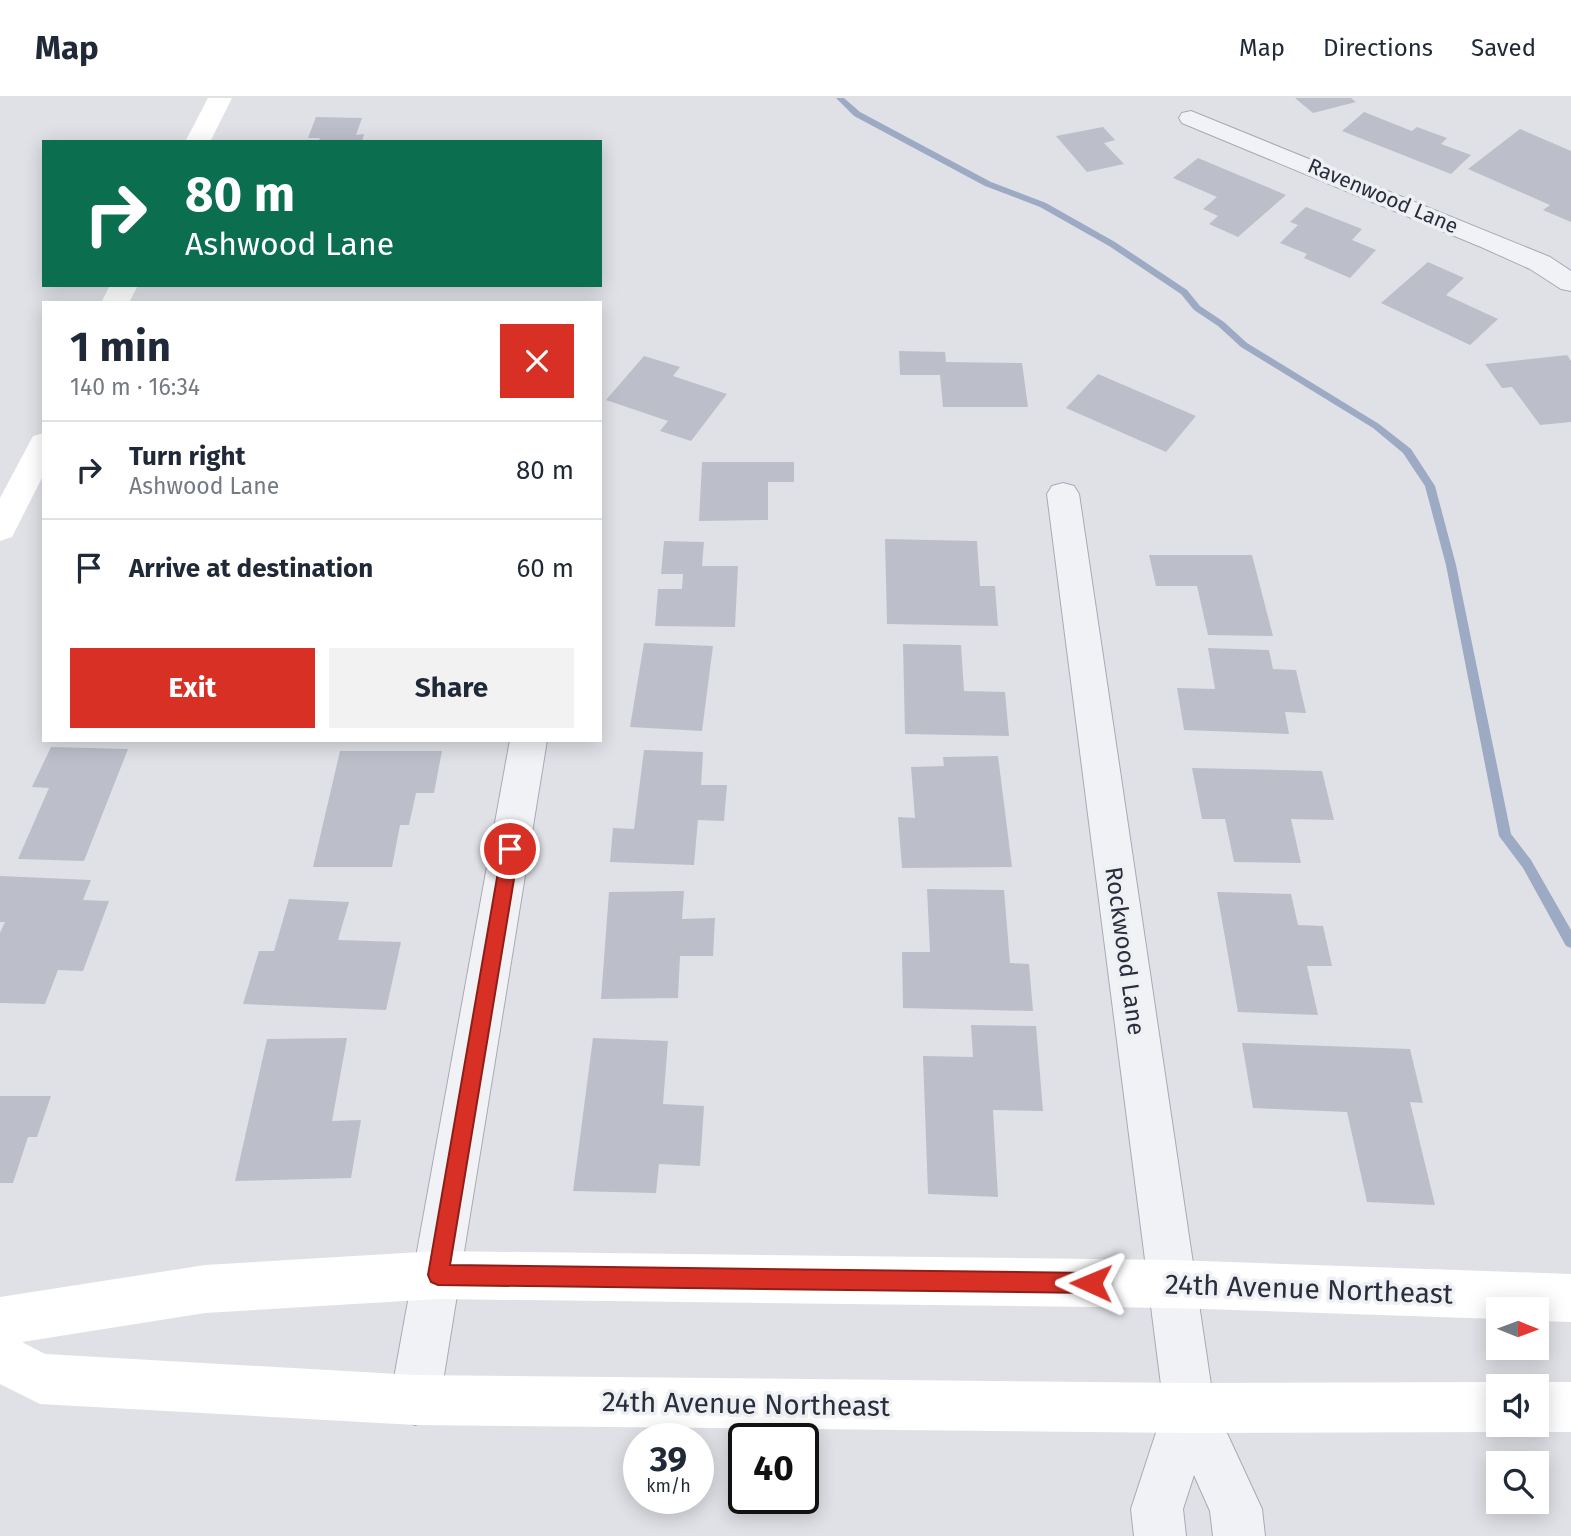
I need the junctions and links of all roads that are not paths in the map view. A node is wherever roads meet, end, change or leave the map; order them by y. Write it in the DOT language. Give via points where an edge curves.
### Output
graph roads {
  1 [pos="220,98"];
  2 [pos="1191,118"];
  3 [pos="198,140"];
  4 [pos="1571,283"];
  5 [pos="42,447"];
  6 [pos="1063,494"];
  7 [pos="0,529"];
  8 [pos="529,742"];
  9 [pos="438,1275"];
  10 [pos="1173,1284"];
  11 [pos="1571,1298"];
  12 [pos="0,1321"];
  13 [pos="0,1357"];
  14 [pos="415,1400"];
  15 [pos="1486,1407"];
  16 [pos="1549,1407"];
  17 [pos="1571,1407"];
  18 [pos="1189,1408"];
  19 [pos="1160,1536"];
  20 [pos="1239,1536"];
  1 -- 3 [label="street"];
  2 -- 4 [label="street, Ravenwood Lane" via="1491,241"];
  5 -- 7 [label="street"];
  6 -- 10 [label="street, Rockwood Lane"];
  8 -- 9 [label="street"];
  9 -- 10 [label="street, 24th Avenue Northeast"];
  9 -- 12 [label="street, 24th Avenue Northeast" via="205,1289"];
  9 -- 14 [label="street"];
  10 -- 11 [label="street, 24th Avenue Northeast"];
  10 -- 18 [label="street, Rockwood Lane"];
  13 -- 14 [label="street, 24th Avenue Northeast" via="40,1379"];
  14 -- 18 [label="street, 24th Avenue Northeast"];
  15 -- 18 [label="street, 24th Avenue Northeast"];
  16 -- 17 [label="street"];
  18 -- 19 [label="street" via="1157,1509"];
  18 -- 20 [label="street" via="1236,1509"];
}
